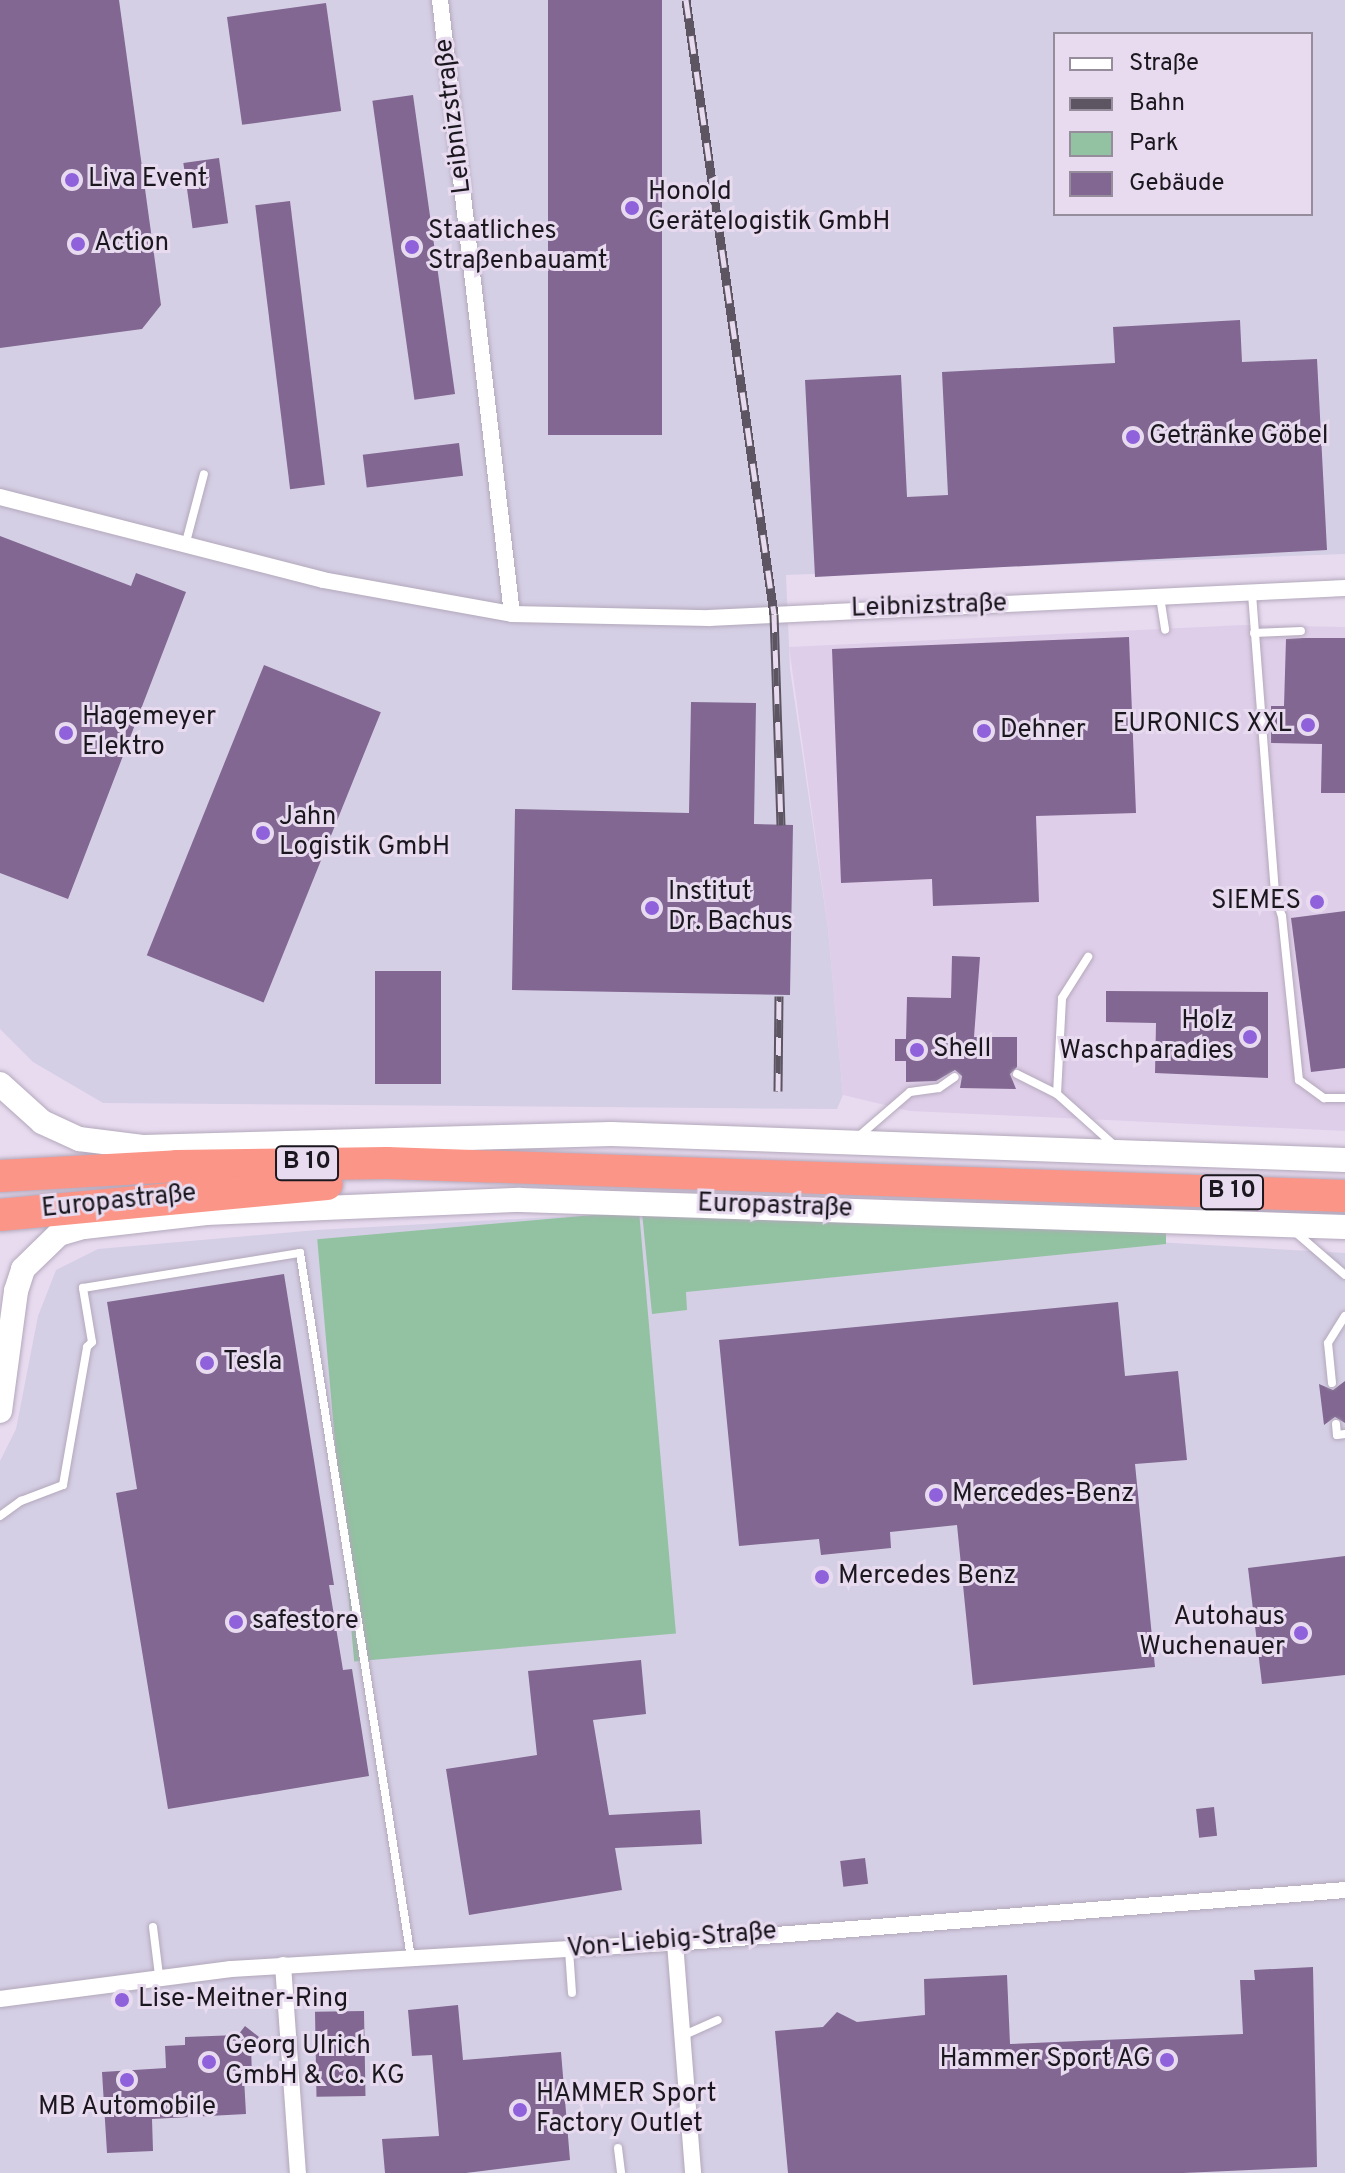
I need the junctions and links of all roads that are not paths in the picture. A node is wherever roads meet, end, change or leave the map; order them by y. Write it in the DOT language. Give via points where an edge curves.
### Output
graph roads {
  1 [pos="440,0"];
  2 [pos="204,474"];
  3 [pos="0,497"];
  4 [pos="186,542"];
  5 [pos="1345,588"];
  6 [pos="1252,594"];
  7 [pos="1160,597"];
  8 [pos="512,614"];
  9 [pos="1165,630"];
  10 [pos="1301,631"];
  11 [pos="1254,633"];
  12 [pos="1287,893"];
  13 [pos="1275,895"];
  14 [pos="1088,957"];
  15 [pos="1017,1074"];
  16 [pos="955,1077"];
  17 [pos="0,1084"];
  18 [pos="1057,1094"];
  19 [pos="1345,1098"];
  20 [pos="847,1142"];
  21 [pos="209,1147"];
  22 [pos="1122,1151"];
  23 [pos="1345,1160"];
  24 [pos="40,1171"];
  25 [pos="573,1173"];
  26 [pos="0,1176"];
  27 [pos="1345,1196"];
  28 [pos="206,1213"];
  29 [pos="6,1214"];
  30 [pos="1284,1224"];
  31 [pos="1345,1227"];
  32 [pos="1345,1275"];
  33 [pos="1345,1316"];
  34 [pos="1332,1383"];
  35 [pos="0,1411"];
  36 [pos="1336,1424"];
  37 [pos="1345,1434"];
  38 [pos="0,1516"];
  39 [pos="1345,1890"];
  40 [pos="153,1927"];
  41 [pos="675,1943"];
  42 [pos="569,1950"];
  43 [pos="411,1958"];
  44 [pos="283,1965"];
  45 [pos="159,1975"];
  46 [pos="572,1993"];
  47 [pos="0,1999"];
  48 [pos="718,2020"];
  49 [pos="681,2036"];
  50 [pos="618,2148"];
  51 [pos="298,2173"];
  52 [pos="621,2173"];
  53 [pos="693,2173"];
  1 -- 8 [label="street, Leibnizstraße"];
  2 -- 4 [label="lane"];
  3 -- 4 [label="street, Leibnizstraße"];
  4 -- 8 [label="street, Leibnizstraße" via="323,580"];
  5 -- 6 [label="street, Leibnizstraße"];
  6 -- 7 [label="street, Leibnizstraße"];
  6 -- 11 [label="lane"];
  7 -- 8 [label="street, Leibnizstraße" via="709,618"];
  7 -- 9 [label="lane"];
  10 -- 11 [label="lane"];
  11 -- 13 [label="lane"];
  12 -- 13 [label="lane"];
  13 -- 19 [label="lane" via="1282,916 1299,1080 1324,1098"];
  14 -- 18 [label="lane" via="1062,998"];
  15 -- 18 [label="lane"];
  16 -- 20 [label="lane" via="939,1088 910,1092 871,1129"];
  17 -- 21 [label="street, Europastraße" via="42,1122 79,1139"];
  18 -- 22 [label="lane"];
  20 -- 21 [label="street, Europastraße / B 10" via="511,1133"];
  20 -- 22 [label="street, Europastraße / B 10"];
  21 -- 24 [label="highway, B 10"];
  22 -- 23 [label="street, Europastraße / B 10"];
  24 -- 25 [label="highway, Europastraße / B 10" via="387,1163"];
  24 -- 26 [label="highway, Europastraße / B 10"];
  25 -- 27 [label="highway, Europastraße / B 10"];
  25 -- 29 [label="highway, Europastraße / B 10" via="259,1187"];
  28 -- 29 [label="highway"];
  28 -- 30 [label="street, Europastraße" via="520,1200"];
  28 -- 35 [label="street, Europastraße" via="84,1227 40,1247 16,1291"];
  30 -- 31 [label="street, Europastraße"];
  30 -- 32 [label="lane"];
  33 -- 34 [label="lane" via="1328,1343"];
  36 -- 37 [label="lane" via="1337,1435"];
  38 -- 43 [label="lane" via="21,1501 63,1485 92,1342 83,1288 300,1253"];
  39 -- 41 [label="street, Von-Liebig-Straße"];
  40 -- 45 [label="lane"];
  41 -- 42 [label="street, Von-Liebig-Straße"];
  41 -- 49 [label="street"];
  42 -- 43 [label="street, Von-Liebig-Straße"];
  42 -- 46 [label="lane"];
  43 -- 44 [label="street, Von-Liebig-Straße"];
  44 -- 45 [label="street, Von-Liebig-Straße"];
  44 -- 51 [label="street"];
  45 -- 47 [label="street, Von-Liebig-Straße"];
  48 -- 49 [label="lane"];
  49 -- 53 [label="street"];
  50 -- 52 [label="lane"];
}
